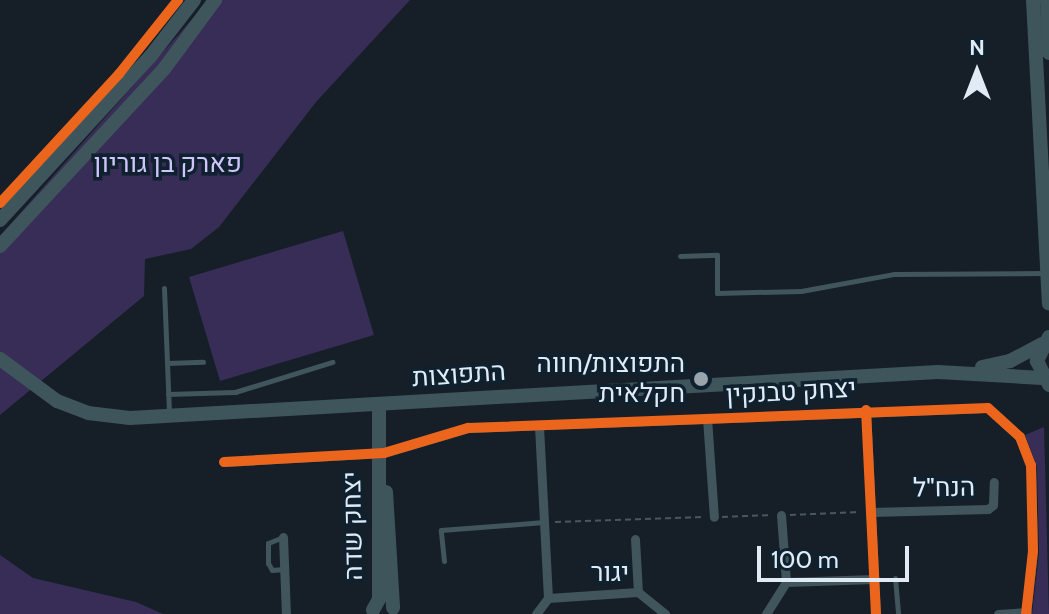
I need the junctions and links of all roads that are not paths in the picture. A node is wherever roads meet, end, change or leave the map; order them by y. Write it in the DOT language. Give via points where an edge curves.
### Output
graph roads {
  1 [pos="194,0"];
  2 [pos="215,0"];
  3 [pos="1033,0"];
  4 [pos="1047,0"];
  5 [pos="1049,53"];
  6 [pos="0,220"];
  7 [pos="0,246"];
  8 [pos="680,256"];
  9 [pos="1047,273"];
  10 [pos="164,288"];
  11 [pos="1049,304"];
  12 [pos="1047,337"];
  13 [pos="0,359"];
  14 [pos="203,362"];
  15 [pos="332,362"];
  16 [pos="167,363"];
  17 [pos="938,372"];
  18 [pos="1047,383"];
  19 [pos="168,394"];
  20 [pos="379,404"];
  21 [pos="866,410"];
  22 [pos="169,416"];
  23 [pos="707,418"];
  24 [pos="539,426"];
  25 [pos="380,453"];
  26 [pos="224,462"];
  27 [pos="994,482"];
  28 [pos="871,512"];
  29 [pos="781,515"];
  30 [pos="714,517"];
  31 [pos="545,522"];
  32 [pos="283,537"];
  33 [pos="635,539"];
  34 [pos="444,561"];
  35 [pos="284,569"];
  36 [pos="895,578"];
  37 [pos="874,579"];
  38 [pos="786,582"];
  39 [pos="638,592"];
  40 [pos="548,598"];
  41 [pos="396,611"];
  42 [pos="371,612"];
  43 [pos="1026,613"];
  44 [pos="286,614"];
  45 [pos="536,614"];
  46 [pos="665,614"];
  47 [pos="766,614"];
  48 [pos="876,614"];
  49 [pos="898,614"];
  50 [pos="998,614"];
  1 -- 6 [label="main road" via="150,57"];
  2 -- 7 [label="main road" via="164,69"];
  3 -- 9 [label="main road"];
  4 -- 5 [label="main road"];
  8 -- 9 [label="lane" via="717,255 717,293 801,291 894,274"];
  9 -- 11 [label="main road"];
  10 -- 16 [label="lane"];
  12 -- 17 [label="main road, התפוצות" via="1010,361"];
  12 -- 18 [label="main road" via="1037,361"];
  13 -- 22 [label="main road, התפוצות" via="41,393 72,408 106,416"];
  14 -- 16 [label="lane"];
  15 -- 19 [label="lane" via="235,392"];
  16 -- 19 [label="lane"];
  17 -- 18 [label="main road, התפוצות"];
  17 -- 20 [label="main road, התפוצות"];
  19 -- 22 [label="lane"];
  20 -- 22 [label="main road, התפוצות"];
  20 -- 25 [label="main road, יצחק שדה"];
  21 -- 23 [label="street, יצחק טבנקין"];
  21 -- 28 [label="street"];
  21 -- 43 [label="street, יצחק טבנקין" via="979,407 1020,437 1031,465 1033,551"];
  23 -- 24 [label="street, יצחק טבנקין"];
  23 -- 30 [label="street"];
  24 -- 25 [label="street, יצחק טבנקין" via="468,428"];
  24 -- 31 [label="street"];
  25 -- 26 [label="street, יצחק טבנקין"];
  25 -- 41 [label="main road, יצחק שדה"];
  25 -- 42 [label="main road, יצחק שדה" via="379,599"];
  27 -- 28 [label="street, הנח\"ל" via="993,505 988,509"];
  28 -- 37 [label="street"];
  29 -- 38 [label="street"];
  31 -- 34 [label="lane" via="441,530"];
  31 -- 40 [label="street"];
  32 -- 35 [label="street"];
  32 -- 35 [label="lane" via="268,543 268,563 272,570"];
  33 -- 39 [label="street"];
  35 -- 44 [label="street"];
  36 -- 49 [label="lane"];
  37 -- 38 [label="street"];
  37 -- 48 [label="street"];
  38 -- 47 [label="street"];
  39 -- 40 [label="street, יגור"];
  39 -- 46 [label="street, יגור"];
  40 -- 45 [label="street"];
  41 -- 42 [label="main road"];
  43 -- 50 [label="street"];
}
